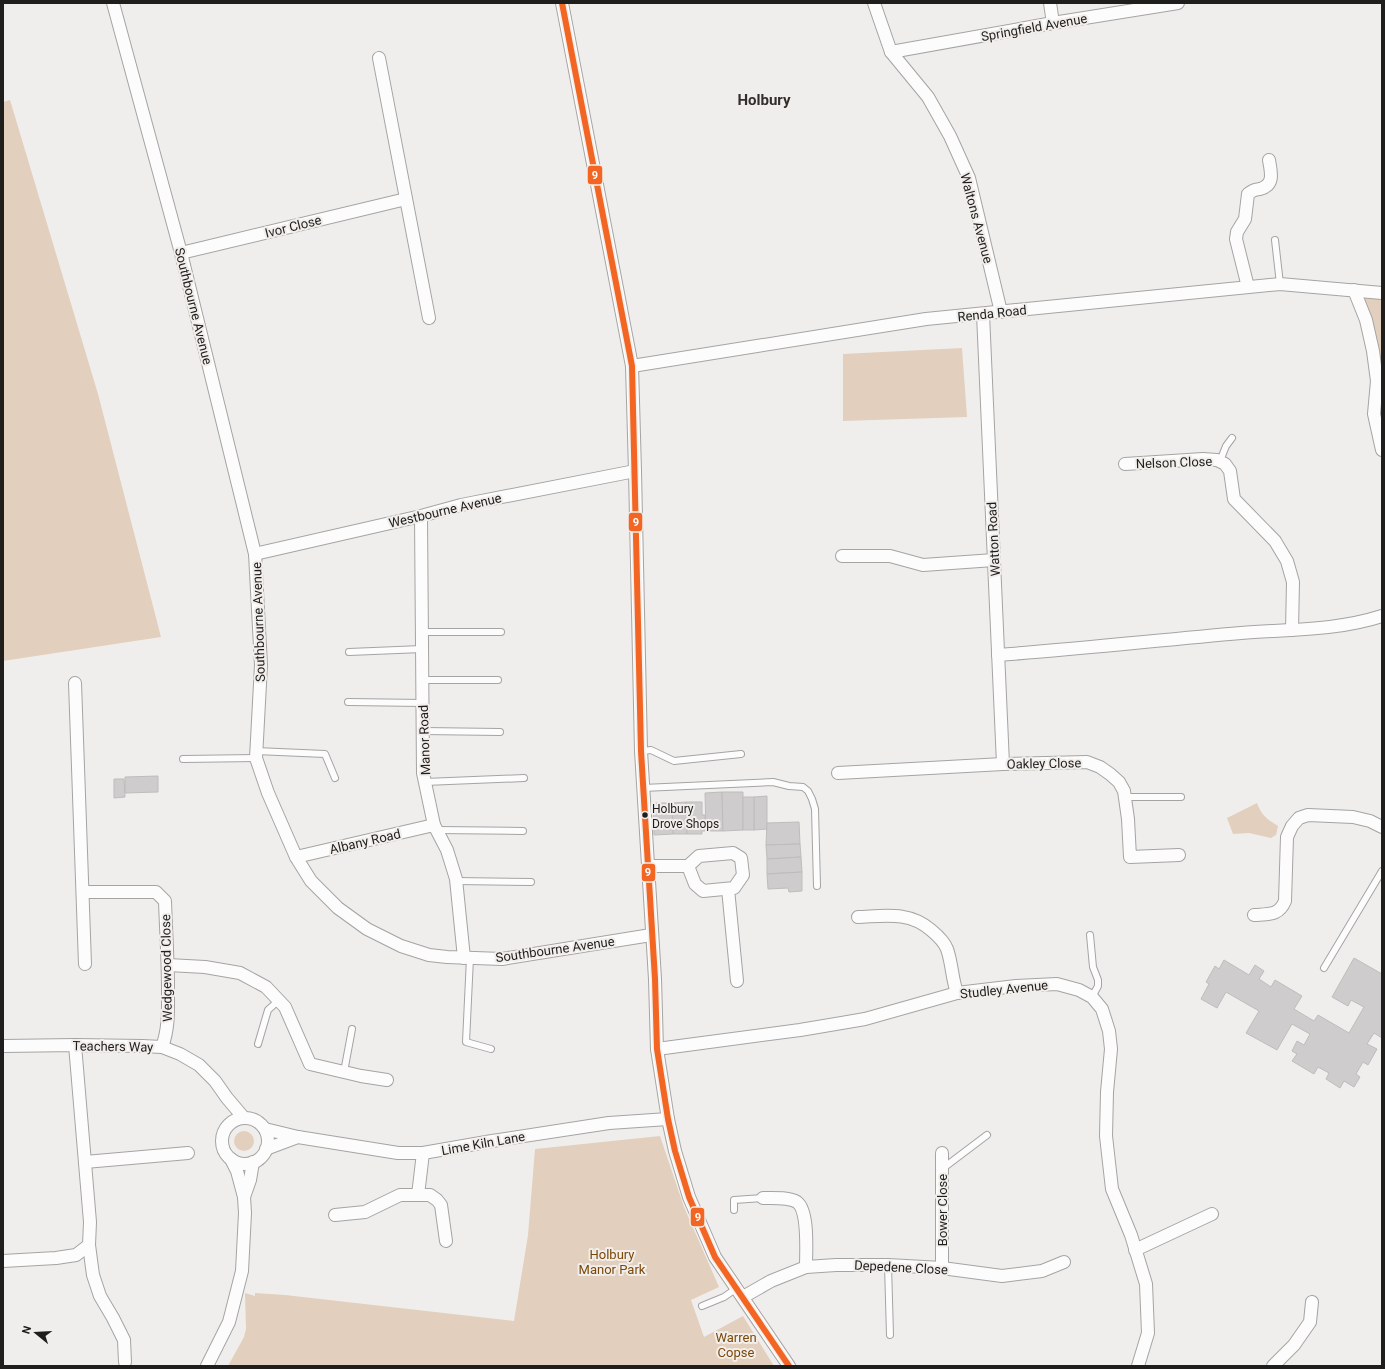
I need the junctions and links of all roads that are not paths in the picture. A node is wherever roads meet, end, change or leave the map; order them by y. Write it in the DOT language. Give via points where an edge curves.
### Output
graph roads {
  1 [pos="113,3"];
  2 [pos="562,3"];
  3 [pos="874,3"];
  4 [pos="1050,3"];
  5 [pos="1178,3"];
  6 [pos="1053,23"];
  7 [pos="891,52"];
  8 [pos="379,58"];
  9 [pos="1269,160"];
  10 [pos="406,198"];
  11 [pos="1275,240"];
  12 [pos="181,253"];
  13 [pos="1280,284"];
  14 [pos="1248,287"];
  15 [pos="1354,290"];
  16 [pos="1382,293"];
  17 [pos="1001,312"];
  18 [pos="983,314"];
  19 [pos="430,318"];
  20 [pos="632,366"];
  21 [pos="1232,438"];
  22 [pos="1382,450"];
  23 [pos="1220,461"];
  24 [pos="1125,464"];
  25 [pos="635,471"];
  26 [pos="421,516"];
  27 [pos="255,554"];
  28 [pos="842,556"];
  29 [pos="994,560"];
  30 [pos="1382,616"];
  31 [pos="1292,630"];
  32 [pos="422,632"];
  33 [pos="501,632"];
  34 [pos="422,649"];
  35 [pos="349,652"];
  36 [pos="998,655"];
  37 [pos="422,680"];
  38 [pos="498,680"];
  39 [pos="75,684"];
  40 [pos="348,702"];
  41 [pos="423,703"];
  42 [pos="423,731"];
  43 [pos="500,732"];
  44 [pos="641,751"];
  45 [pos="741,754"];
  46 [pos="256,755"];
  47 [pos="183,759"];
  48 [pos="1003,764"];
  49 [pos="838,773"];
  50 [pos="335,778"];
  51 [pos="524,778"];
  52 [pos="425,782"];
  53 [pos="643,788"];
  54 [pos="1125,797"];
  55 [pos="1181,797"];
  56 [pos="435,827"];
  57 [pos="1382,827"];
  58 [pos="523,831"];
  59 [pos="1178,855"];
  60 [pos="296,857"];
  61 [pos="648,866"];
  62 [pos="688,866"];
  63 [pos="1382,871"];
  64 [pos="456,881"];
  65 [pos="531,882"];
  66 [pos="817,886"];
  67 [pos="728,889"];
  68 [pos="84,892"];
  69 [pos="1254,916"];
  70 [pos="858,917"];
  71 [pos="651,935"];
  72 [pos="1090,935"];
  73 [pos="467,958"];
  74 [pos="85,964"];
  75 [pos="168,965"];
  76 [pos="1324,968"];
  77 [pos="736,981"];
  78 [pos="957,994"];
  79 [pos="1092,997"];
  80 [pos="279,1000"];
  81 [pos="352,1030"];
  82 [pos="258,1044"];
  83 [pos="75,1045"];
  84 [pos="3,1046"];
  85 [pos="162,1047"];
  86 [pos="491,1049"];
  87 [pos="657,1049"];
  88 [pos="344,1072"];
  89 [pos="387,1080"];
  90 [pos="227,1098"];
  91 [pos="244,1118"];
  92 [pos="668,1119"];
  93 [pos="230,1123"];
  94 [pos="264,1130"];
  95 [pos="987,1135"];
  96 [pos="298,1137"];
  97 [pos="266,1149"];
  98 [pos="942,1152"];
  99 [pos="188,1153"];
  100 [pos="423,1154"];
  101 [pos="231,1159"];
  102 [pos="85,1162"];
  103 [pos="253,1162"];
  104 [pos="942,1169"];
  105 [pos="418,1195"];
  106 [pos="244,1197"];
  107 [pos="763,1198"];
  108 [pos="734,1210"];
  109 [pos="335,1214"];
  110 [pos="1212,1214"];
  111 [pos="446,1241"];
  112 [pos="89,1245"];
  113 [pos="1135,1250"];
  114 [pos="3,1261"];
  115 [pos="1064,1262"];
  116 [pos="888,1265"];
  117 [pos="806,1267"];
  118 [pos="942,1268"];
  119 [pos="740,1292"];
  120 [pos="1312,1302"];
  121 [pos="702,1306"];
  122 [pos="890,1335"];
  123 [pos="125,1362"];
  124 [pos="206,1366"];
  125 [pos="789,1366"];
  126 [pos="1138,1366"];
  127 [pos="1273,1366"];
  1 -- 12 [label="street, Southbourne Avenue"];
  2 -- 20 [label="street"];
  3 -- 7 [label="street, Waltons Avenue"];
  4 -- 6 [label="street"];
  5 -- 6 [label="street, Springfield Avenue"];
  6 -- 7 [label="street, Springfield Avenue"];
  7 -- 17 [label="street, Waltons Avenue" via="928,97 950,136 969,178"];
  8 -- 10 [label="street"];
  9 -- 14 [label="street" via="1271,179 1268,185 1248,194 1245,219 1237,232 1236,239"];
  10 -- 12 [label="street, Ivor Close"];
  10 -- 19 [label="street"];
  11 -- 13 [label="lane"];
  12 -- 27 [label="street, Southbourne Avenue"];
  13 -- 14 [label="street, Renda Road"];
  13 -- 15 [label="street, Renda Road"];
  14 -- 17 [label="street, Renda Road"];
  15 -- 16 [label="street, Renda Road"];
  15 -- 22 [label="street" via="1366,320 1373,351 1377,381 1374,414"];
  17 -- 18 [label="street, Renda Road"];
  18 -- 20 [label="street, Renda Road" via="926,319"];
  18 -- 29 [label="street, Watton Road"];
  20 -- 25 [label="street"];
  21 -- 23 [label="lane"];
  23 -- 24 [label="street, Nelson Close" via="1203,459"];
  23 -- 31 [label="street, Nelson Close" via="1230,471 1234,499 1276,541 1286,561 1293,582"];
  25 -- 26 [label="street, Westbourne Avenue" via="462,505"];
  25 -- 44 [label="street"];
  26 -- 27 [label="street, Westbourne Avenue"];
  26 -- 32 [label="street, Manor Road"];
  27 -- 46 [label="street, Southbourne Avenue" via="261,665"];
  28 -- 29 [label="street" via="890,556 922,565"];
  29 -- 36 [label="street, Watton Road"];
  30 -- 31 [label="street" via="1339,627"];
  31 -- 36 [label="street"];
  32 -- 33 [label="lane"];
  32 -- 34 [label="street, Manor Road"];
  34 -- 35 [label="lane"];
  34 -- 37 [label="street, Manor Road"];
  36 -- 48 [label="street, Watton Road"];
  37 -- 38 [label="lane"];
  37 -- 41 [label="street, Manor Road"];
  39 -- 68 [label="street"];
  40 -- 41 [label="lane"];
  41 -- 42 [label="street, Manor Road"];
  42 -- 43 [label="lane"];
  42 -- 52 [label="street, Manor Road"];
  44 -- 45 [label="lane" via="650,750 674,761"];
  44 -- 53 [label="street"];
  46 -- 47 [label="lane"];
  46 -- 50 [label="lane" via="326,754"];
  46 -- 60 [label="street, Southbourne Avenue" via="268,793"];
  48 -- 49 [label="street, Oakley Close"];
  48 -- 54 [label="street, Oakley Close" via="1087,762 1100,767 1119,782"];
  51 -- 52 [label="lane"];
  52 -- 56 [label="street, Manor Road"];
  53 -- 61 [label="street"];
  53 -- 66 [label="lane" via="773,782 803,787 812,799 815,809"];
  54 -- 55 [label="lane"];
  54 -- 59 [label="street, Oakley Close" via="1130,857"];
  56 -- 58 [label="lane"];
  56 -- 60 [label="street, Albany Road"];
  56 -- 64 [label="street, Manor Road" via="447,850"];
  57 -- 69 [label="street" via="1353,817 1308,815 1299,818 1287,837 1285,901 1282,908 1275,913"];
  60 -- 73 [label="street, Southbourne Avenue" via="311,881 338,908 367,929 401,946 429,955"];
  61 -- 62 [label="street"];
  61 -- 71 [label="street"];
  62 -- 67 [label="street" via="695,884 703,891"];
  62 -- 67 [label="street" via="699,856 733,853 741,858 743,875 734,888"];
  63 -- 76 [label="lane"];
  64 -- 65 [label="lane"];
  64 -- 73 [label="street, Manor Road"];
  67 -- 77 [label="street"];
  68 -- 74 [label="street"];
  68 -- 75 [label="street, Wedgewood Close" via="156,892 160,895 165,901"];
  70 -- 78 [label="street" via="896,915 922,922 938,935 946,948"];
  71 -- 73 [label="street, Southbourne Avenue" via="502,959"];
  71 -- 87 [label="street"];
  72 -- 79 [label="lane" via="1093,967 1098,980"];
  73 -- 86 [label="lane" via="466,1042"];
  75 -- 80 [label="street" via="205,967 240,973 266,987"];
  75 -- 85 [label="street, Wedgewood Close" via="167,1034"];
  78 -- 79 [label="street, Studley Avenue" via="1016,986 1057,984 1079,990"];
  78 -- 87 [label="street, Studley Avenue" via="865,1019"];
  79 -- 113 [label="street" via="1102,1009 1111,1049 1106,1136 1112,1189"];
  80 -- 82 [label="lane" via="268,1010"];
  80 -- 88 [label="street" via="285,1007 310,1064"];
  81 -- 88 [label="lane"];
  83 -- 84 [label="street, Teachers Way"];
  83 -- 85 [label="street, Teachers Way"];
  83 -- 102 [label="street"];
  85 -- 90 [label="street, Teachers Way" via="199,1065"];
  87 -- 92 [label="street"];
  88 -- 89 [label="street"];
  90 -- 91 [label="street, Teachers Way"];
  90 -- 93 [label="street, Teachers Way"];
  91 -- 93 [label="street"];
  91 -- 94 [label="street" via="256,1121"];
  92 -- 100 [label="street, Lime Kiln Lane" via="609,1123"];
  92 -- 119 [label="street" via="689,1197 715,1257"];
  93 -- 101 [label="street" via="222,1141 226,1154"];
  94 -- 96 [label="street, Lime Kiln Lane"];
  94 -- 97 [label="street" via="267,1136"];
  95 -- 104 [label="lane"];
  96 -- 97 [label="street, Lime Kiln Lane"];
  96 -- 100 [label="street, Lime Kiln Lane" via="398,1153"];
  97 -- 103 [label="street"];
  98 -- 104 [label="street, Bower Close"];
  99 -- 102 [label="street"];
  100 -- 105 [label="street"];
  101 -- 103 [label="street" via="242,1163"];
  101 -- 106 [label="street"];
  102 -- 112 [label="street" via="90,1222"];
  103 -- 106 [label="street"];
  104 -- 118 [label="street, Bower Close"];
  105 -- 109 [label="street" via="400,1195 366,1212"];
  105 -- 111 [label="street" via="430,1195 441,1205"];
  106 -- 124 [label="street" via="242,1270 229,1322"];
  107 -- 108 [label="lane" via="734,1200"];
  107 -- 117 [label="street" via="785,1198 796,1201 802,1208 805,1221"];
  110 -- 113 [label="street"];
  112 -- 114 [label="street" via="76,1255"];
  112 -- 123 [label="street" via="93,1275 100,1296 124,1340"];
  113 -- 126 [label="street" via="1146,1284 1148,1334"];
  115 -- 118 [label="street, Depedene Close" via="1042,1271 1002,1276"];
  116 -- 117 [label="street, Depedene Close"];
  116 -- 118 [label="street, Depedene Close"];
  116 -- 122 [label="lane"];
  117 -- 119 [label="street, Depedene Close"];
  119 -- 121 [label="lane"];
  119 -- 125 [label="street"];
  120 -- 127 [label="street" via="1310,1322 1294,1346"];
}
